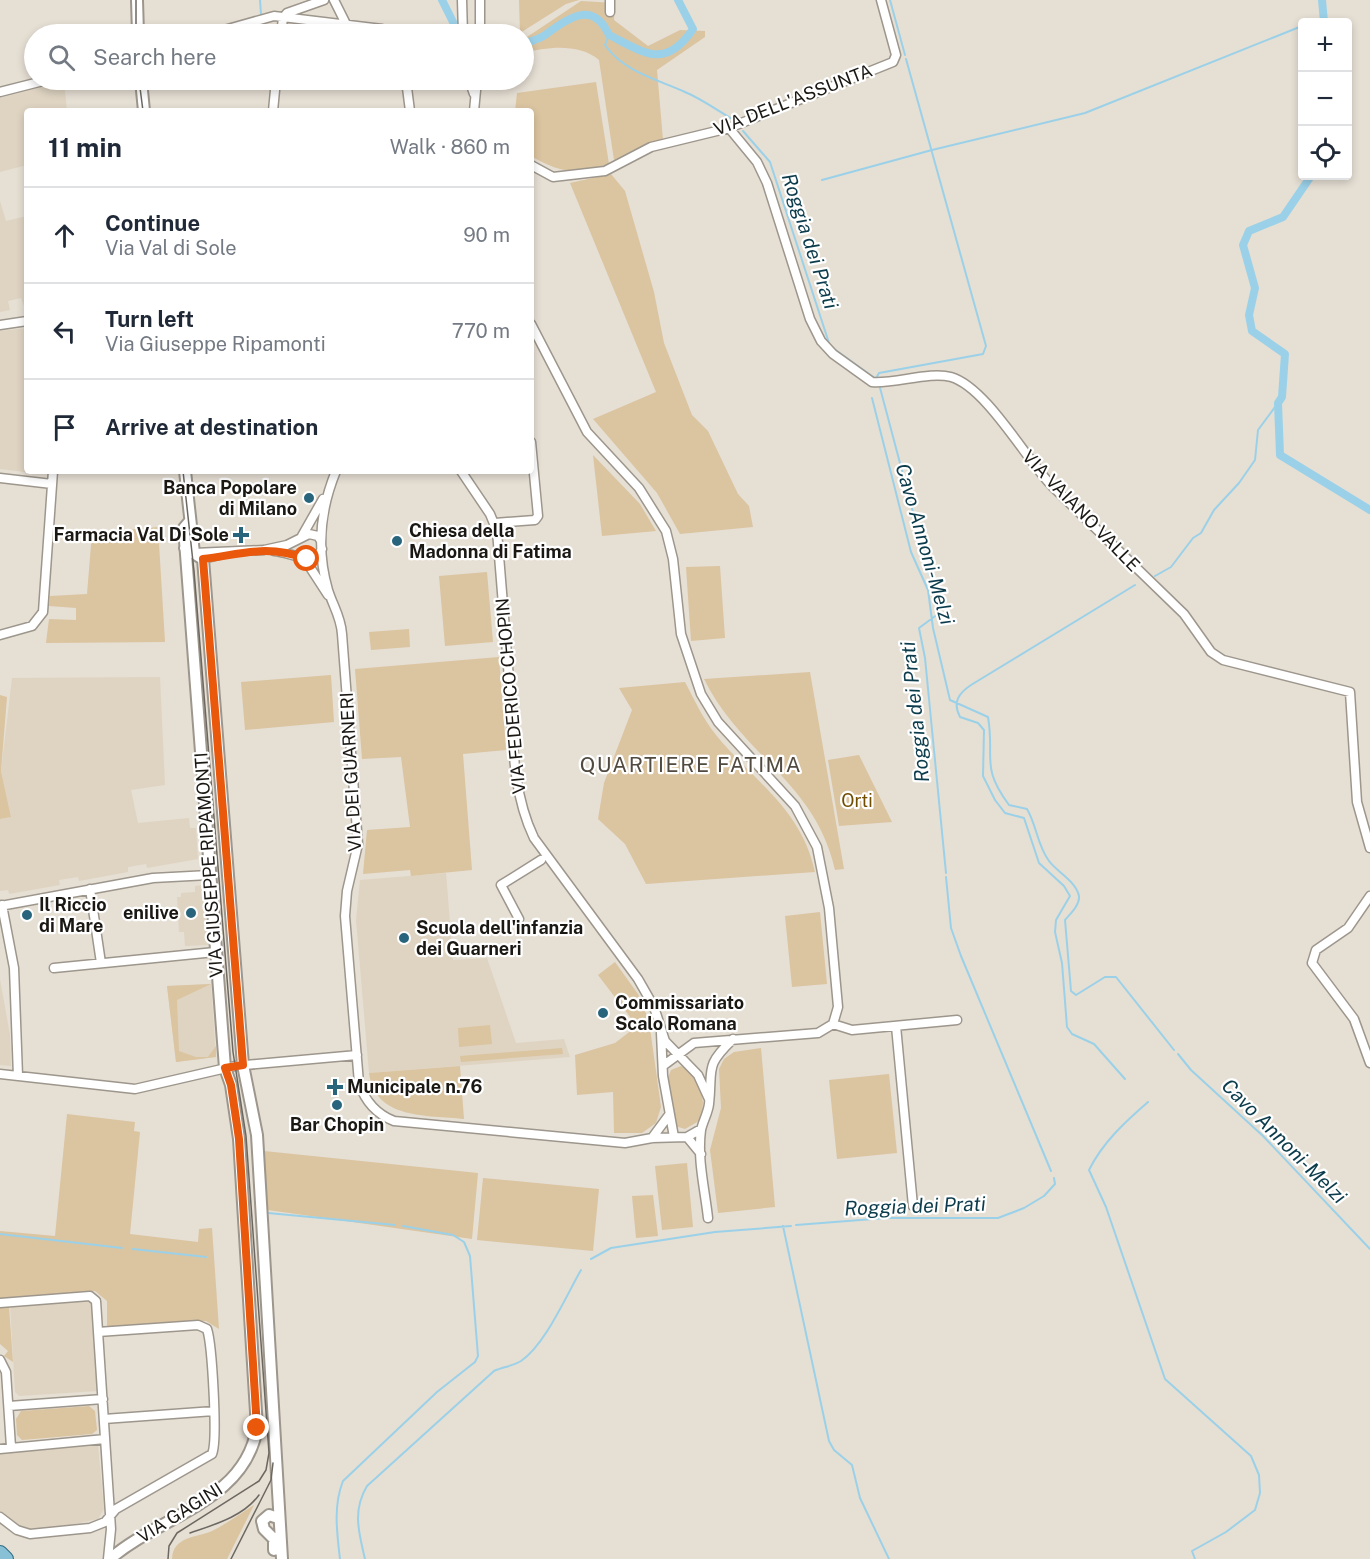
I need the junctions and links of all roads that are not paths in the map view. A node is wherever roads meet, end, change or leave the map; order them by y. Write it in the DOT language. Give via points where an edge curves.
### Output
graph roads {
  1 [pos="137,0"];
  2 [pos="324,0"];
  3 [pos="334,0"];
  4 [pos="462,0"];
  5 [pos="480,0"];
  6 [pos="610,0"];
  7 [pos="881,0"];
  8 [pos="610,12"];
  9 [pos="283,18"];
  10 [pos="138,24"];
  11 [pos="246,24"];
  12 [pos="282,24"];
  13 [pos="331,24"];
  14 [pos="346,24"];
  15 [pos="463,24"];
  16 [pos="480,24"];
  17 [pos="24,86"];
  18 [pos="142,90"];
  19 [pos="275,90"];
  20 [pos="407,90"];
  21 [pos="473,90"];
  22 [pos="475,90"];
  23 [pos="0,92"];
  24 [pos="474,94"];
  25 [pos="144,108"];
  26 [pos="273,108"];
  27 [pos="410,108"];
  28 [pos="474,108"];
  29 [pos="729,128"];
  30 [pos="534,167"];
  31 [pos="24,321"];
  32 [pos="0,325"];
  33 [pos="534,331"];
  34 [pos="53,474"];
  35 [pos="185,474"];
  36 [pos="335,474"];
  37 [pos="463,474"];
  38 [pos="534,474"];
  39 [pos="0,478"];
  40 [pos="52,484"];
  41 [pos="325,496"];
  42 [pos="495,522"];
  43 [pos="301,538"];
  44 [pos="322,545"];
  45 [pos="264,550"];
  46 [pos="192,555"];
  47 [pos="303,557"];
  48 [pos="331,597"];
  49 [pos="0,635"];
  50 [pos="1370,848"];
  51 [pos="541,860"];
  52 [pos="209,875"];
  53 [pos="90,889"];
  54 [pos="1370,896"];
  55 [pos="1,905"];
  56 [pos="519,919"];
  57 [pos="215,952"];
  58 [pos="101,963"];
  59 [pos="54,968"];
  60 [pos="957,1020"];
  61 [pos="833,1024"];
  62 [pos="896,1026"];
  63 [pos="662,1032"];
  64 [pos="734,1039"];
  65 [pos="357,1055"];
  66 [pos="678,1057"];
  67 [pos="1370,1064"];
  68 [pos="243,1065"];
  69 [pos="664,1065"];
  70 [pos="225,1068"];
  71 [pos="0,1074"];
  72 [pos="18,1076"];
  73 [pos="709,1099"];
  74 [pos="669,1114"];
  75 [pos="701,1129"];
  76 [pos="674,1137"];
  77 [pos="687,1137"];
  78 [pos="652,1138"];
  79 [pos="701,1154"];
  80 [pos="913,1206"];
  81 [pos="708,1218"];
  82 [pos="0,1303"];
  83 [pos="98,1332"];
  84 [pos="0,1360"];
  85 [pos="103,1399"];
  86 [pos="9,1407"];
  87 [pos="214,1411"];
  88 [pos="104,1419"];
  89 [pos="257,1428"];
  90 [pos="105,1439"];
  91 [pos="11,1448"];
  92 [pos="0,1449"];
  93 [pos="110,1514"];
  94 [pos="0,1517"];
  95 [pos="278,1518"];
  96 [pos="0,1553"];
  97 [pos="111,1558"];
  98 [pos="6,1559"];
  99 [pos="275,1559"];
  100 [pos="282,1559"];
  1 -- 10 [label="street"];
  2 -- 9 [label="street"];
  3 -- 14 [label="street"];
  4 -- 15 [label="street"];
  5 -- 16 [label="street"];
  6 -- 8 [label="street"];
  7 -- 29 [label="street, VIA DELL'ASSUNTA" via="895,60"];
  9 -- 11 [label="street" via="274,16"];
  9 -- 12 [label="street"];
  9 -- 13 [label="street"];
  17 -- 23 [label="street"];
  18 -- 25 [label="street"];
  19 -- 26 [label="street"];
  20 -- 27 [label="street"];
  21 -- 24 [label="street"];
  22 -- 24 [label="street"];
  24 -- 28 [label="street"];
  29 -- 30 [label="street, VIA DELL'ASSUNTA" via="651,147 605,171 586,175 553,177"];
  29 -- 50 [label="street, VIA VAIANO VALLE" via="755,158 768,183 810,319 826,348 872,382 951,377 970,389 1002,421 1033,466 1184,614 1217,657 1350,692 1357,802"];
  31 -- 32 [label="street"];
  33 -- 61 [label="street" via="587,432 639,488 666,531 674,560 681,634 701,694 718,722 795,806 817,847 830,908 838,1007"];
  34 -- 40 [label="street"];
  35 -- 46 [label="street, VIA GIUSEPPE RIPAMONTI" via="190,521 184,528"];
  36 -- 41 [label="street"];
  37 -- 42 [label="street, VIA FEDERICO CHOPIN"];
  38 -- 42 [label="street" via="538,516 535,520"];
  39 -- 40 [label="street"];
  40 -- 49 [label="street" via="43,612 32,626"];
  41 -- 43 [label="street"];
  41 -- 44 [label="street, VIA DEI GUARNERI"];
  42 -- 63 [label="street, VIA FEDERICO CHOPIN" via="519,797 526,821 534,838 638,979 654,1007"];
  43 -- 44 [label="street" via="312,534"];
  43 -- 45 [label="street"];
  43 -- 47 [label="street" via="297,548"];
  44 -- 47 [label="street" via="315,558"];
  44 -- 48 [label="street, VIA DEI GUARNERI"];
  45 -- 46 [label="street"];
  45 -- 47 [label="street"];
  46 -- 52 [label="street, VIA GIUSEPPE RIPAMONTI"];
  46 -- 68 [label="street, VIA GIUSEPPE RIPAMONTI"];
  47 -- 48 [label="street, VIA DEI GUARNERI"];
  48 -- 65 [label="street, VIA DEI GUARNERI" via="342,626 358,830 345,905"];
  51 -- 56 [label="street" via="501,884"];
  52 -- 53 [label="street"];
  52 -- 57 [label="street, VIA GIUSEPPE RIPAMONTI"];
  53 -- 55 [label="street"];
  53 -- 58 [label="street"];
  54 -- 67 [label="street" via="1348,928 1316,950 1312,963 1353,1018"];
  55 -- 72 [label="street" via="14,968"];
  57 -- 58 [label="street"];
  57 -- 70 [label="street, VIA GIUSEPPE RIPAMONTI"];
  58 -- 59 [label="street"];
  60 -- 62 [label="street"];
  61 -- 62 [label="street" via="852,1030"];
  61 -- 64 [label="street" via="818,1033"];
  62 -- 80 [label="street"];
  63 -- 66 [label="street, VIA FEDERICO CHOPIN"];
  63 -- 69 [label="street, VIA FEDERICO CHOPIN"];
  64 -- 66 [label="street" via="694,1043"];
  64 -- 73 [label="street" via="712,1064"];
  65 -- 68 [label="street"];
  65 -- 78 [label="street" via="359,1083 365,1099 394,1121 625,1143"];
  66 -- 69 [label="street"];
  66 -- 73 [label="street, VIA FEDERICO CHOPIN" via="698,1075"];
  68 -- 70 [label="street"];
  68 -- 95 [label="street, VIA GIUSEPPE RIPAMONTI" via="257,1135 278,1463"];
  69 -- 74 [label="street, VIA FEDERICO CHOPIN"];
  70 -- 72 [label="street" via="129,1089"];
  70 -- 89 [label="street, VIA GIUSEPPE RIPAMONTI" via="239,1139"];
  71 -- 72 [label="street"];
  73 -- 75 [label="street"];
  74 -- 76 [label="street, VIA FEDERICO CHOPIN"];
  74 -- 78 [label="street"];
  75 -- 77 [label="street"];
  75 -- 79 [label="street"];
  76 -- 77 [label="street"];
  76 -- 78 [label="street"];
  77 -- 79 [label="street"];
  79 -- 81 [label="street"];
  82 -- 83 [label="street" via="90,1296 96,1301"];
  83 -- 85 [label="street"];
  83 -- 87 [label="street" via="203,1326 208,1334"];
  84 -- 86 [label="street" via="6,1372"];
  85 -- 86 [label="street"];
  85 -- 88 [label="street"];
  86 -- 91 [label="street"];
  87 -- 88 [label="street"];
  87 -- 93 [label="street" via="212,1454"];
  88 -- 90 [label="street"];
  89 -- 97 [label="street, VIA GAGINI" via="247,1459 228,1484"];
  90 -- 91 [label="street"];
  90 -- 93 [label="street"];
  91 -- 92 [label="street"];
  93 -- 94 [label="street" via="105,1522 90,1528 30,1534"];
  93 -- 97 [label="street"];
  95 -- 99 [label="street" via="269,1515 261,1525 274,1539"];
  95 -- 100 [label="street, VIA GIUSEPPE RIPAMONTI"];
  96 -- 98 [label="main road"];
}
